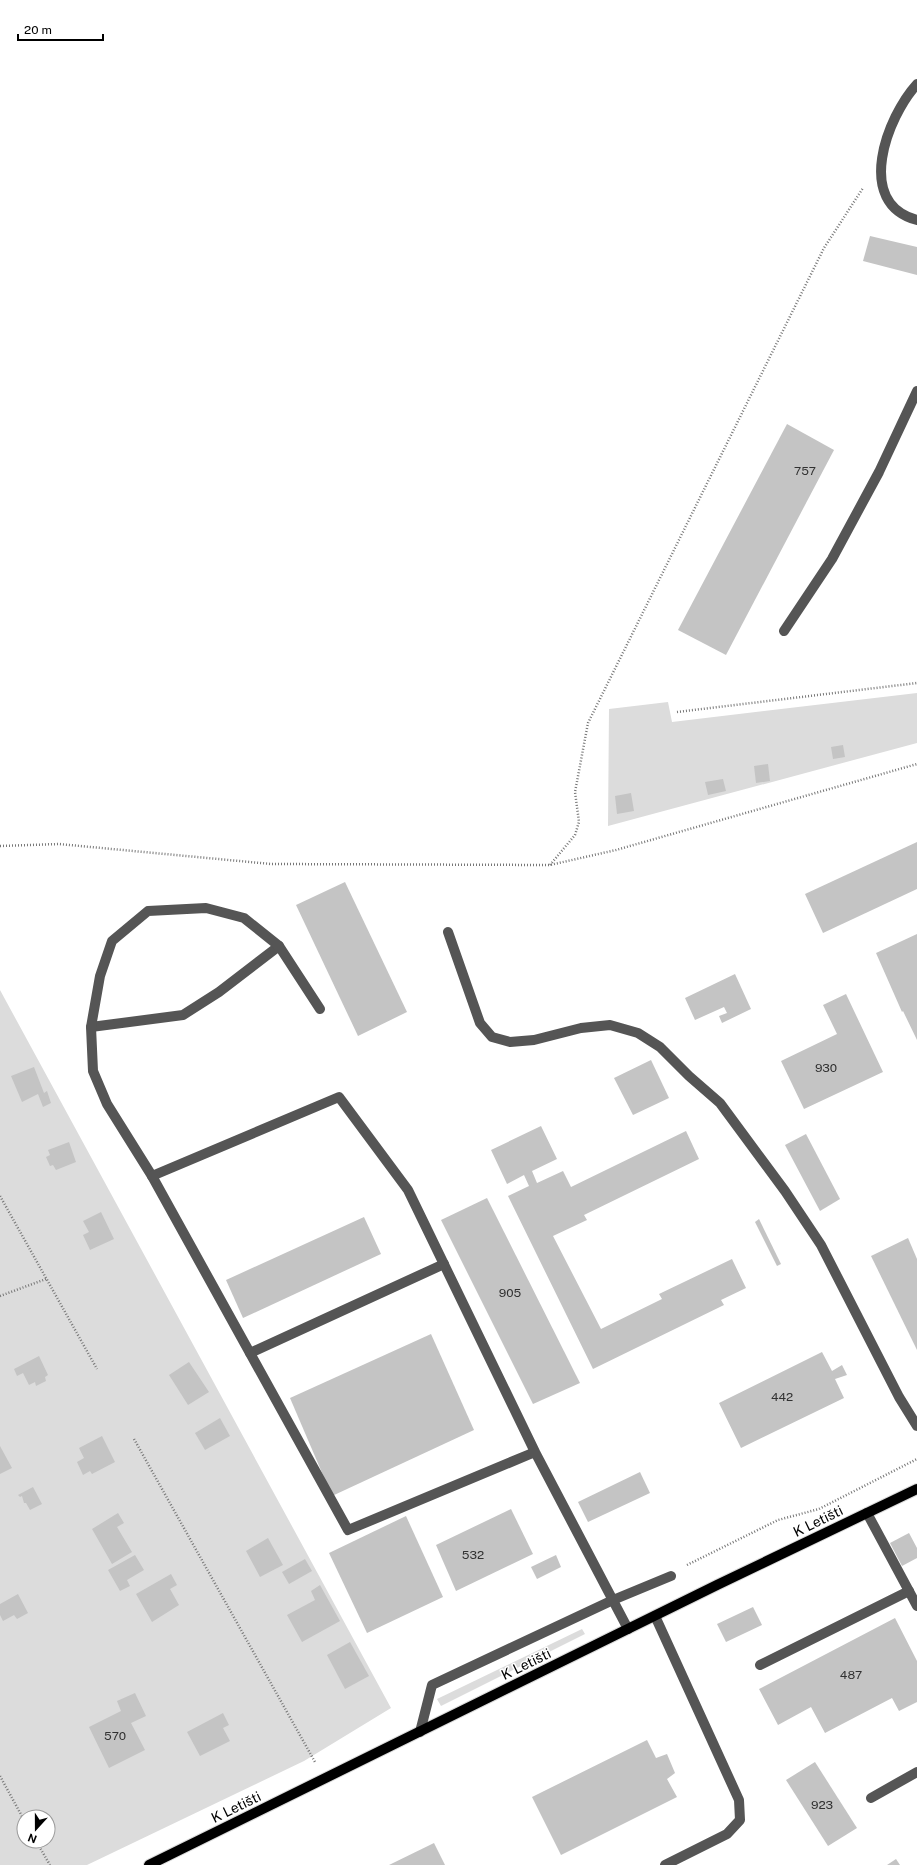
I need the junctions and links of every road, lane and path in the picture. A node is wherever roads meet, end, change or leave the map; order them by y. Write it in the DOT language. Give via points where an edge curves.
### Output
graph roads {
  1 [pos="917,84"];
  2 [pos="882,159"];
  3 [pos="917,220"];
  4 [pos="917,391"];
  5 [pos="784,631"];
  6 [pos="917,683"];
  7 [pos="677,712"];
  8 [pos="917,764"];
  9 [pos="0,846"];
  10 [pos="550,865"];
  11 [pos="448,932"];
  12 [pos="279,946"];
  13 [pos="320,1009"];
  14 [pos="91,1027"];
  15 [pos="152,1176"];
  16 [pos="0,1196"];
  17 [pos="444,1264"];
  18 [pos="46,1279"];
  19 [pos="0,1296"];
  20 [pos="250,1353"];
  21 [pos="97,1369"];
  22 [pos="917,1426"];
  23 [pos="134,1439"];
  24 [pos="536,1452"];
  25 [pos="917,1460"];
  26 [pos="917,1490"];
  27 [pos="867,1513"];
  28 [pos="671,1576"];
  29 [pos="909,1590"];
  30 [pos="613,1600"];
  31 [pos="917,1606"];
  32 [pos="655,1616"];
  33 [pos="628,1629"];
  34 [pos="760,1665"];
  35 [pos="420,1732"];
  36 [pos="917,1772"];
  37 [pos="0,1776"];
  38 [pos="325,1780"];
  39 [pos="871,1798"];
  40 [pos="18,1809"];
  41 [pos="41,1849"];
  42 [pos="50,1865"];
  43 [pos="149,1865"];
  44 [pos="665,1865"];
  1 -- 2 [label="street" via="908,94 891,124"];
  2 -- 3 [label="street" via="884,195 899,212"];
  2 -- 10 [label="path" via="824,248 588,723 575,792 578,822 575,835"];
  4 -- 5 [label="street" via="879,472 832,560"];
  6 -- 7 [label="path"];
  8 -- 10 [label="path" via="616,850"];
  9 -- 10 [label="path" via="59,844 271,864"];
  11 -- 22 [label="street" via="480,1023 492,1036 510,1042 534,1040 582,1028 610,1025 638,1033 660,1047 720,1103 821,1245 899,1397"];
  12 -- 13 [label="street"];
  12 -- 14 [label="street" via="219,992 183,1015"];
  12 -- 14 [label="street" via="244,918 206,908 148,911 112,941 100,976"];
  14 -- 15 [label="street" via="93,1071 107,1104"];
  15 -- 17 [label="street" via="339,1097 408,1190"];
  15 -- 20 [label="street"];
  16 -- 18 [label="path"];
  17 -- 20 [label="street"];
  17 -- 24 [label="street"];
  18 -- 19 [label="path"];
  18 -- 21 [label="path"];
  20 -- 24 [label="street" via="348,1530"];
  23 -- 38 [label="path"];
  24 -- 30 [label="street"];
  25 -- 28 [label="path" via="819,1508 778,1520 694,1560"];
  26 -- 27 [label="main road, K Letišti"];
  27 -- 29 [label="street"];
  27 -- 32 [label="main road, K Letišti"];
  28 -- 30 [label="street"];
  29 -- 31 [label="street"];
  29 -- 34 [label="street"];
  30 -- 33 [label="street"];
  30 -- 35 [label="street" via="432,1685"];
  32 -- 33 [label="main road, K Letišti"];
  32 -- 44 [label="street" via="739,1800 740,1820 727,1834"];
  33 -- 35 [label="main road, K Letišti"];
  35 -- 38 [label="main road, K Letišti"];
  36 -- 39 [label="street"];
  37 -- 40 [label="path"];
  38 -- 43 [label="main road, K Letišti"];
  41 -- 42 [label="path"];
}
